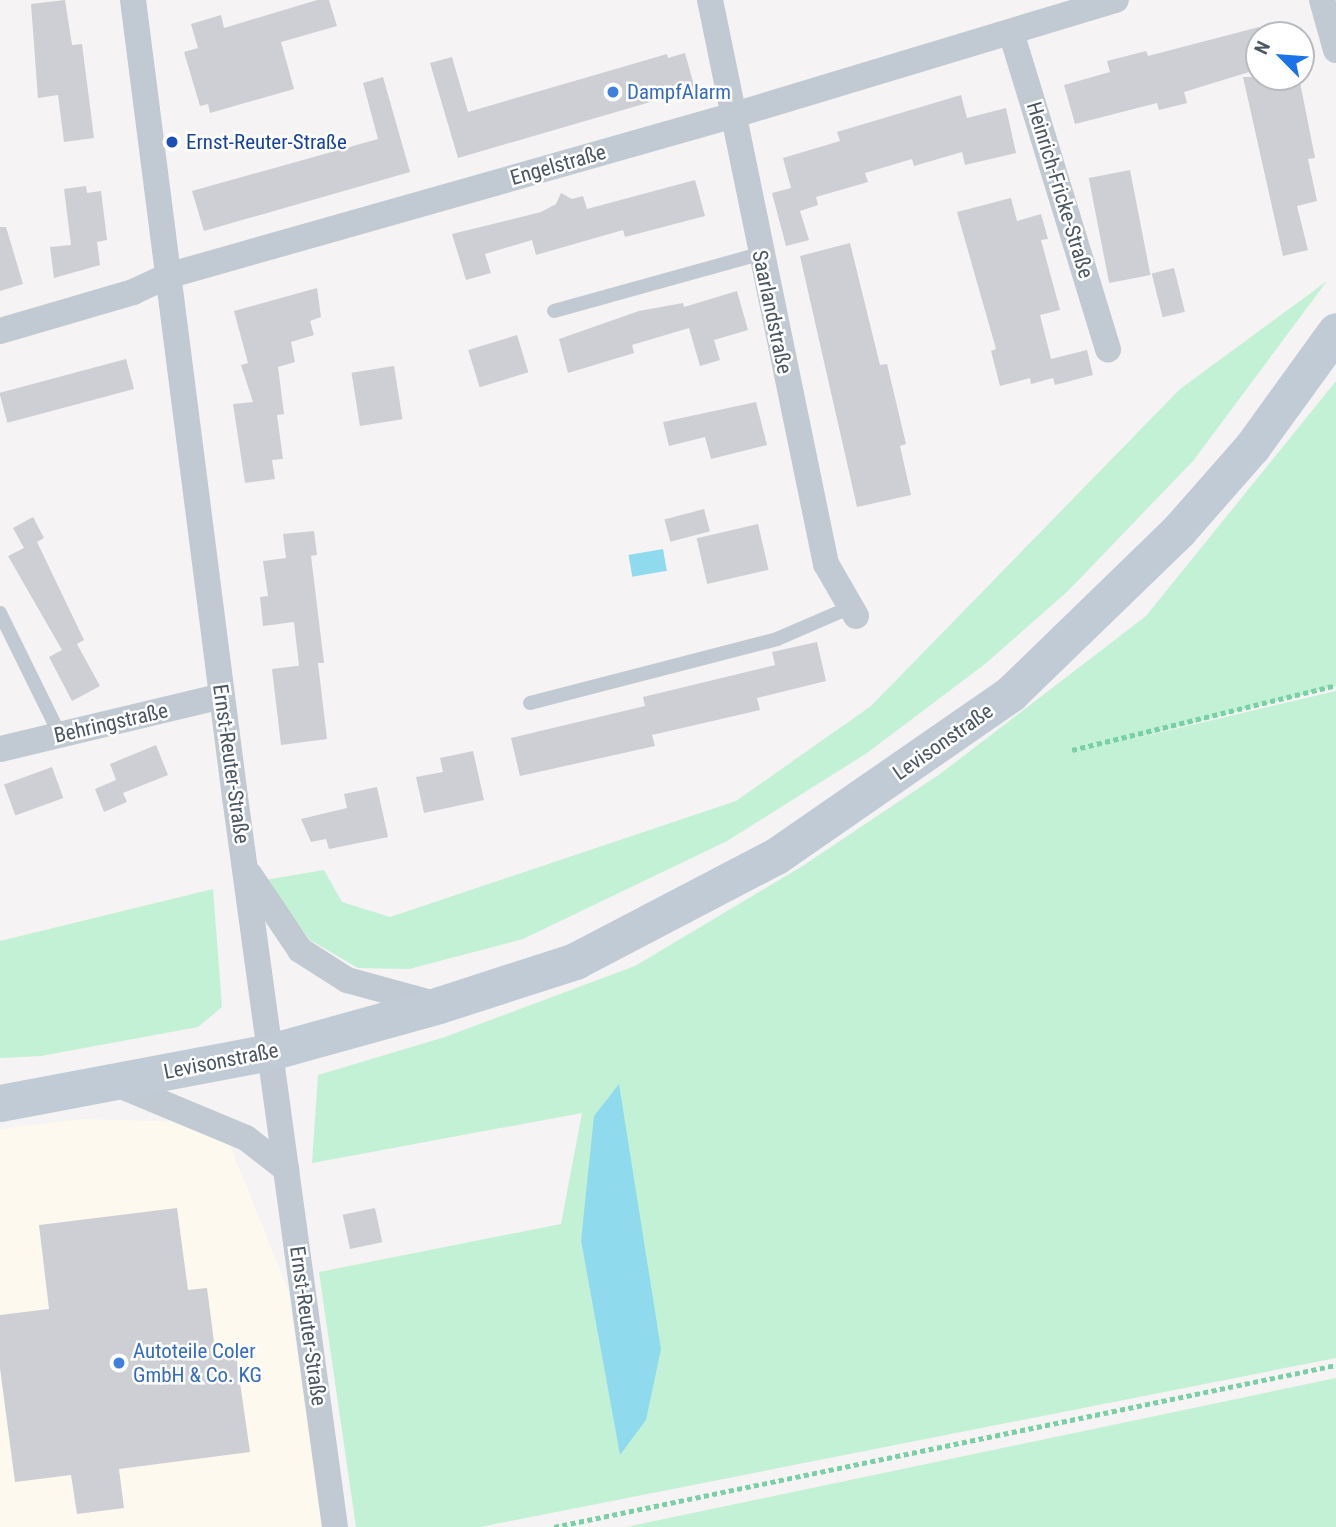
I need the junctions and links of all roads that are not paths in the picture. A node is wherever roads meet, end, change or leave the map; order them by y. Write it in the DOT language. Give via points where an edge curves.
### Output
graph roads {
  1 [pos="134,0"];
  2 [pos="710,0"];
  3 [pos="1116,0"];
  4 [pos="1322,0"];
  5 [pos="1011,32"];
  6 [pos="1336,50"];
  7 [pos="731,116"];
  8 [pos="760,254"];
  9 [pos="167,276"];
  10 [pos="554,311"];
  11 [pos="0,331"];
  12 [pos="1336,331"];
  13 [pos="1108,349"];
  14 [pos="854,612"];
  15 [pos="0,613"];
  16 [pos="222,696"];
  17 [pos="530,703"];
  18 [pos="61,735"];
  19 [pos="0,749"];
  20 [pos="246,870"];
  21 [pos="439,1005"];
  22 [pos="270,1052"];
  23 [pos="112,1082"];
  24 [pos="0,1103"];
  25 [pos="286,1169"];
  26 [pos="335,1527"];
  1 -- 9 [label="street, Ernst-Reuter-Straße"];
  2 -- 7 [label="street, Saarlandstraße"];
  3 -- 5 [label="street, Engelstraße"];
  4 -- 6 [label="street"];
  5 -- 7 [label="street, Engelstraße"];
  5 -- 13 [label="street, Heinrich-Fricke-Straße"];
  7 -- 8 [label="street, Saarlandstraße"];
  7 -- 9 [label="street, Engelstraße"];
  8 -- 10 [label="lane"];
  8 -- 14 [label="street, Saarlandstraße" via="826,564"];
  9 -- 11 [label="street, Engelstraße" via="133,292"];
  9 -- 16 [label="street, Ernst-Reuter-Straße"];
  12 -- 21 [label="main road, Levisonstraße" via="1252,447 1179,530 1011,693 776,856 575,961"];
  14 -- 17 [label="lane" via="777,639"];
  15 -- 18 [label="lane"];
  16 -- 18 [label="street, Behringstraße"];
  16 -- 20 [label="street, Ernst-Reuter-Straße"];
  18 -- 19 [label="street, Behringstraße"];
  20 -- 21 [label="street" via="300,950 347,979"];
  20 -- 22 [label="street, Ernst-Reuter-Straße"];
  21 -- 22 [label="main road, Levisonstraße"];
  22 -- 23 [label="main road, Levisonstraße"];
  22 -- 25 [label="street, Ernst-Reuter-Straße"];
  23 -- 24 [label="main road, Levisonstraße"];
  23 -- 25 [label="street" via="246,1138"];
  25 -- 26 [label="street, Ernst-Reuter-Straße"];
}
